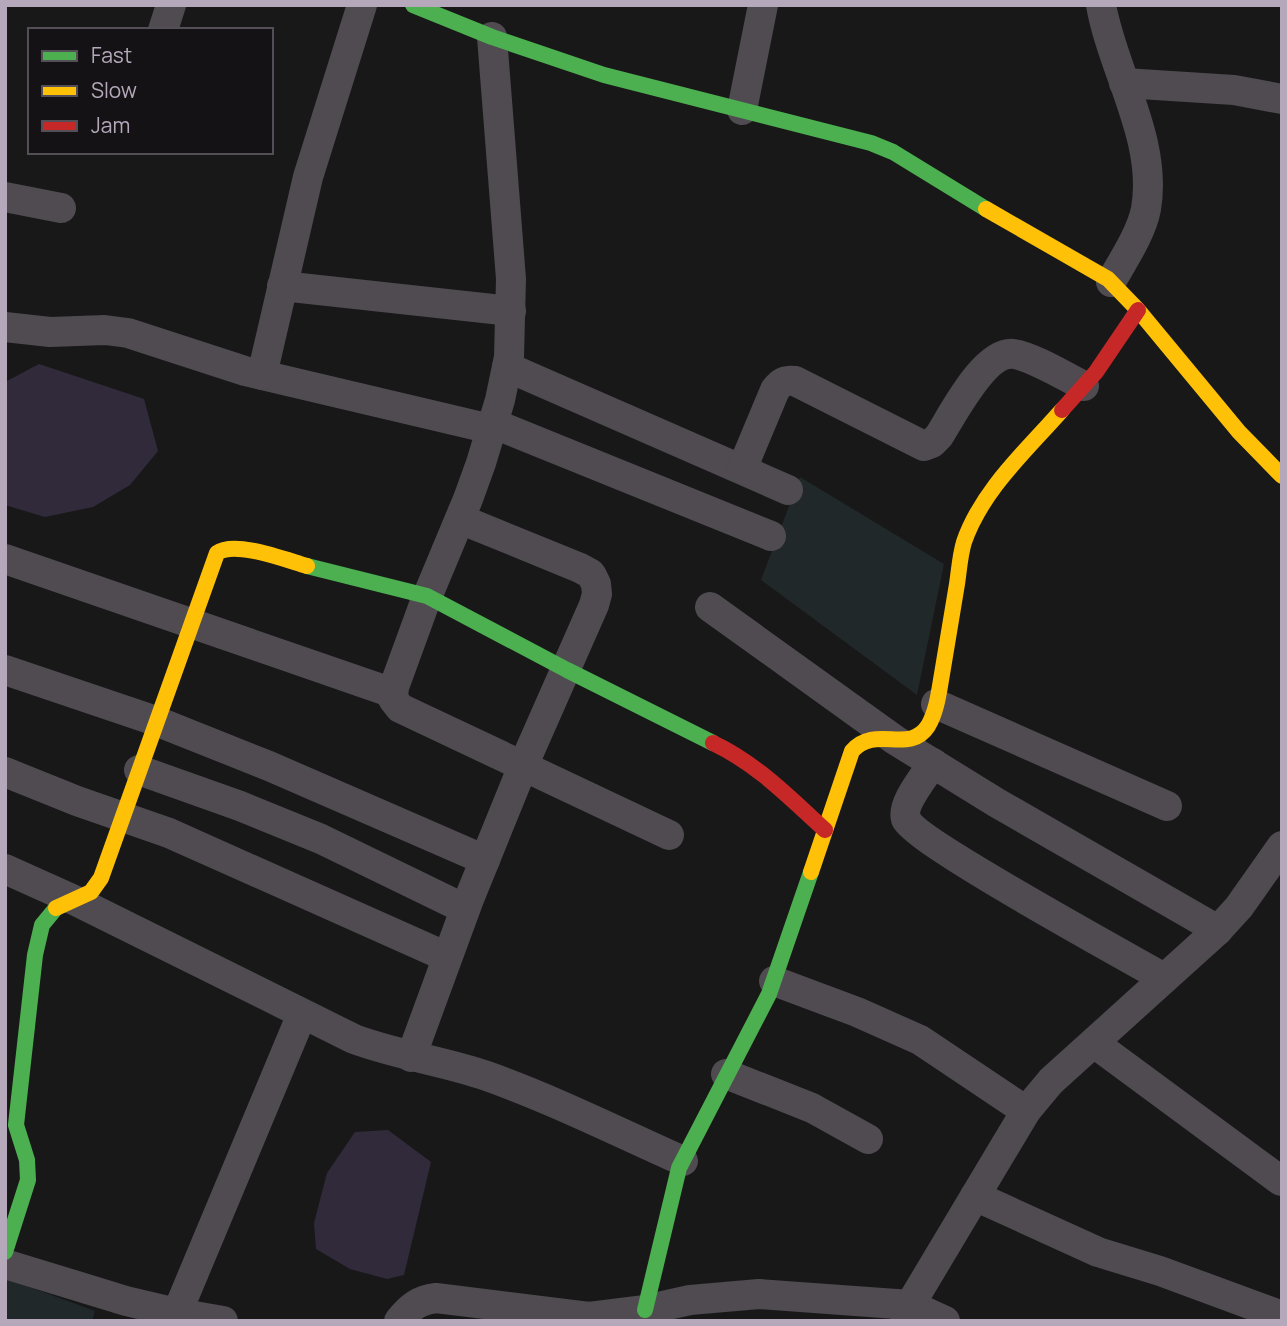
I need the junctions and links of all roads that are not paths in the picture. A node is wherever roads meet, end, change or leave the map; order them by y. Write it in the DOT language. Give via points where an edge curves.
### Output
graph roads {
  1 [pos="171,5"];
  2 [pos="362,5"];
  3 [pos="413,5"];
  4 [pos="763,5"];
  5 [pos="1101,5"];
  6 [pos="164,28"];
  7 [pos="492,37"];
  8 [pos="1124,83"];
  9 [pos="1282,99"];
  10 [pos="742,110"];
  11 [pos="5,197"];
  12 [pos="61,208"];
  13 [pos="1111,282"];
  14 [pos="282,285"];
  15 [pos="1138,310"];
  16 [pos="511,311"];
  17 [pos="5,327"];
  18 [pos="507,367"];
  19 [pos="262,375"];
  20 [pos="1084,386"];
  21 [pos="492,426"];
  22 [pos="742,469"];
  23 [pos="1282,476"];
  24 [pos="788,490"];
  25 [pos="460,519"];
  26 [pos="771,536"];
  27 [pos="5,559"];
  28 [pos="428,596"];
  29 [pos="710,607"];
  30 [pos="191,624"];
  31 [pos="5,670"];
  32 [pos="567,670"];
  33 [pos="393,693"];
  34 [pos="936,704"];
  35 [pos="156,721"];
  36 [pos="895,740"];
  37 [pos="933,763"];
  38 [pos="523,766"];
  39 [pos="139,770"];
  40 [pos="5,772"];
  41 [pos="1167,806"];
  42 [pos="123,817"];
  43 [pos="825,830"];
  44 [pos="669,835"];
  45 [pos="485,860"];
  46 [pos="1277,863"];
  47 [pos="5,869"];
  48 [pos="74,900"];
  49 [pos="465,909"];
  50 [pos="1218,930"];
  51 [pos="447,957"];
  52 [pos="1164,978"];
  53 [pos="774,981"];
  54 [pos="302,1014"];
  55 [pos="1094,1043"];
  56 [pos="411,1057"];
  57 [pos="726,1074"];
  58 [pos="1026,1111"];
  59 [pos="868,1139"];
  60 [pos="682,1161"];
  61 [pos="1281,1181"];
  62 [pos="975,1196"];
  63 [pos="5,1252"];
  64 [pos="5,1264"];
  65 [pos="645,1310"];
  66 [pos="177,1313"];
  67 [pos="907,1313"];
  68 [pos="1282,1316"];
  69 [pos="223,1321"];
  70 [pos="399,1321"];
  71 [pos="945,1321"];
  1 -- 6 [label="street"];
  2 -- 14 [label="street" via="308,177"];
  3 -- 7 [label="street"];
  4 -- 10 [label="street"];
  5 -- 8 [label="street"];
  7 -- 10 [label="street" via="604,75"];
  7 -- 16 [label="street"];
  8 -- 9 [label="street" via="1234,90"];
  8 -- 13 [label="street" via="1138,122 1147,194 1141,224"];
  10 -- 13 [label="street" via="893,152"];
  11 -- 12 [label="street"];
  13 -- 15 [label="street"];
  14 -- 16 [label="street"];
  14 -- 19 [label="street"];
  15 -- 20 [label="street"];
  15 -- 23 [label="street" via="1239,432"];
  16 -- 18 [label="street"];
  17 -- 19 [label="street" via="128,333"];
  18 -- 21 [label="street"];
  18 -- 22 [label="street"];
  19 -- 21 [label="street"];
  20 -- 22 [label="street" via="1018,354 999,356 974,381 939,436 924,446 789,380 775,390"];
  20 -- 34 [label="street" via="992,489 973,520 963,545"];
  21 -- 25 [label="street"];
  21 -- 26 [label="street"];
  22 -- 24 [label="street"];
  25 -- 28 [label="street"];
  25 -- 32 [label="street" via="591,574 597,594"];
  27 -- 30 [label="street"];
  28 -- 30 [label="street" via="223,548 217,553"];
  28 -- 32 [label="street"];
  28 -- 33 [label="street"];
  29 -- 36 [label="street"];
  30 -- 33 [label="street"];
  30 -- 35 [label="street"];
  31 -- 35 [label="street"];
  32 -- 38 [label="street"];
  32 -- 43 [label="street" via="736,754"];
  33 -- 38 [label="street" via="400,708"];
  34 -- 36 [label="street" via="924,732"];
  34 -- 41 [label="street"];
  35 -- 39 [label="street"];
  35 -- 45 [label="street"];
  36 -- 37 [label="street"];
  36 -- 43 [label="street" via="857,743"];
  37 -- 50 [label="street"];
  37 -- 52 [label="street" via="905,808 915,831"];
  38 -- 44 [label="street"];
  38 -- 45 [label="street"];
  39 -- 42 [label="street"];
  39 -- 49 [label="street" via="321,839"];
  40 -- 42 [label="street"];
  42 -- 48 [label="street" via="96,888"];
  42 -- 51 [label="street" via="169,833"];
  43 -- 53 [label="street"];
  45 -- 49 [label="street"];
  46 -- 50 [label="street"];
  47 -- 48 [label="street"];
  48 -- 54 [label="street"];
  48 -- 63 [label="street" via="45,918 39,935 16,1125 29,1174"];
  49 -- 51 [label="street"];
  50 -- 52 [label="street"];
  51 -- 56 [label="street"];
  52 -- 55 [label="street"];
  53 -- 57 [label="street"];
  53 -- 58 [label="street" via="920,1040"];
  54 -- 56 [label="street" via="354,1039"];
  54 -- 66 [label="street"];
  55 -- 58 [label="street" via="1051,1081"];
  55 -- 61 [label="street"];
  56 -- 60 [label="street" via="506,1083"];
  57 -- 59 [label="street" via="812,1108"];
  57 -- 60 [label="street"];
  58 -- 62 [label="street"];
  60 -- 65 [label="street"];
  62 -- 67 [label="street"];
  62 -- 68 [label="street" via="1098,1252"];
  64 -- 66 [label="street"];
  65 -- 67 [label="street" via="690,1300 759,1294"];
  65 -- 70 [label="street" via="589,1317 436,1298 417,1303"];
  66 -- 69 [label="street"];
  67 -- 71 [label="street"];
}
